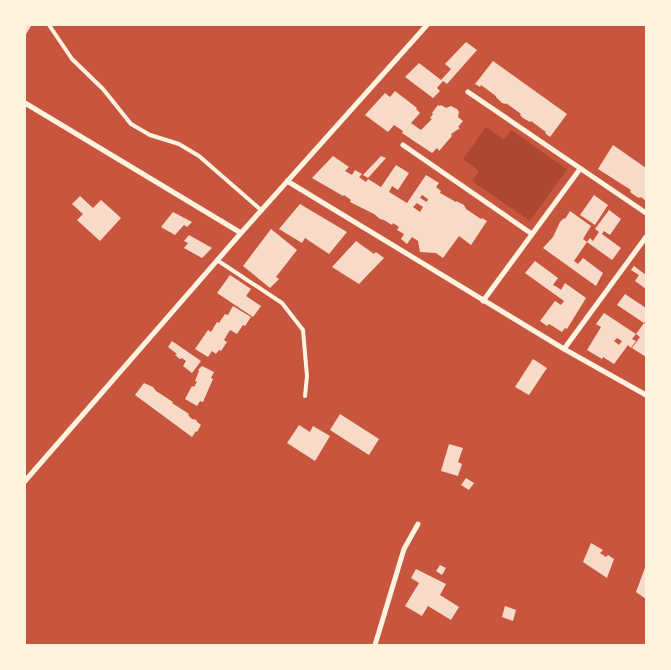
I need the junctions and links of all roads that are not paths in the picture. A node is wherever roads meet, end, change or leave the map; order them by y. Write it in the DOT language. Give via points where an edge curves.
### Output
graph roads {
  1 [pos="49,25"];
  2 [pos="427,25"];
  3 [pos="468,92"];
  4 [pos="25,103"];
  5 [pos="403,145"];
  6 [pos="580,169"];
  7 [pos="287,181"];
  8 [pos="260,210"];
  9 [pos="646,213"];
  10 [pos="241,233"];
  11 [pos="532,234"];
  12 [pos="646,237"];
  13 [pos="217,260"];
  14 [pos="483,301"];
  15 [pos="564,349"];
  16 [pos="646,394"];
  17 [pos="305,396"];
  18 [pos="25,481"];
  19 [pos="418,524"];
  20 [pos="375,645"];
  1 -- 8 [label="lane" via="72,59 103,89 131,124 199,156"];
  2 -- 7 [label="street"];
  3 -- 6 [label="street"];
  4 -- 10 [label="street"];
  5 -- 11 [label="street"];
  6 -- 9 [label="street"];
  6 -- 11 [label="street"];
  7 -- 8 [label="street"];
  7 -- 14 [label="street"];
  8 -- 10 [label="street"];
  10 -- 13 [label="street"];
  11 -- 14 [label="street"];
  12 -- 15 [label="street"];
  13 -- 17 [label="lane" via="282,304 303,330 307,376"];
  13 -- 18 [label="street"];
  14 -- 15 [label="street"];
  15 -- 16 [label="street"];
  19 -- 20 [label="street" via="404,549"];
}
